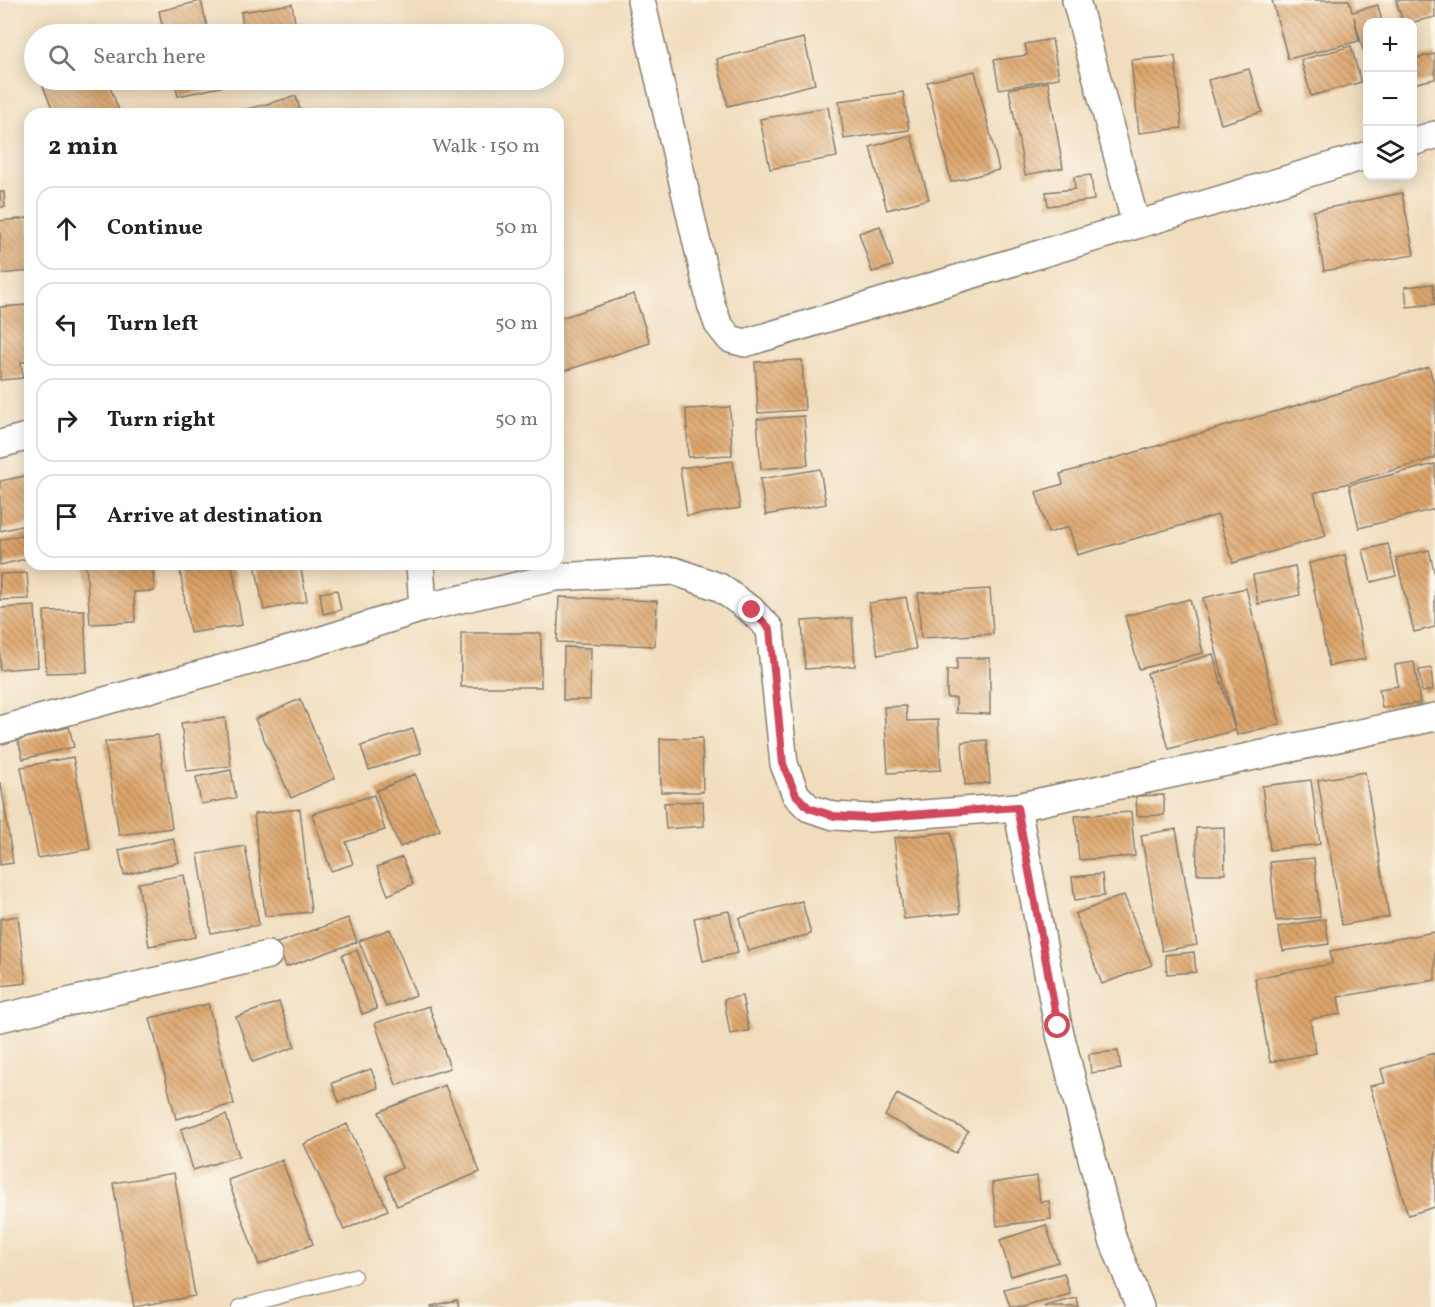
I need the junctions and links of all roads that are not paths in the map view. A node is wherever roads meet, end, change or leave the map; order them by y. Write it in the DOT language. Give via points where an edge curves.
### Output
graph roads {
  1 [pos="641,0"];
  2 [pos="1076,0"];
  3 [pos="1435,135"];
  4 [pos="1417,141"];
  5 [pos="1363,157"];
  6 [pos="1136,225"];
  7 [pos="24,438"];
  8 [pos="0,444"];
  9 [pos="420,570"];
  10 [pos="423,608"];
  11 [pos="1435,717"];
  12 [pos="0,730"];
  13 [pos="1017,807"];
  14 [pos="268,955"];
  15 [pos="0,1018"];
  16 [pos="354,1276"];
  17 [pos="240,1307"];
  18 [pos="1140,1307"];
  1 -- 6 [label="street" via="711,304 718,324 730,339 745,343"];
  2 -- 6 [label="street"];
  3 -- 4 [label="street"];
  5 -- 6 [label="street"];
  7 -- 8 [label="street"];
  9 -- 10 [label="street"];
  10 -- 12 [label="street" via="300,647"];
  10 -- 13 [label="street" via="555,578 674,571 719,586 770,629 783,764 796,795 809,808 834,816 869,818"];
  11 -- 13 [label="street"];
  13 -- 18 [label="street" via="1058,1026 1113,1240"];
  14 -- 15 [label="street"];
  16 -- 17 [label="lane"];
}
